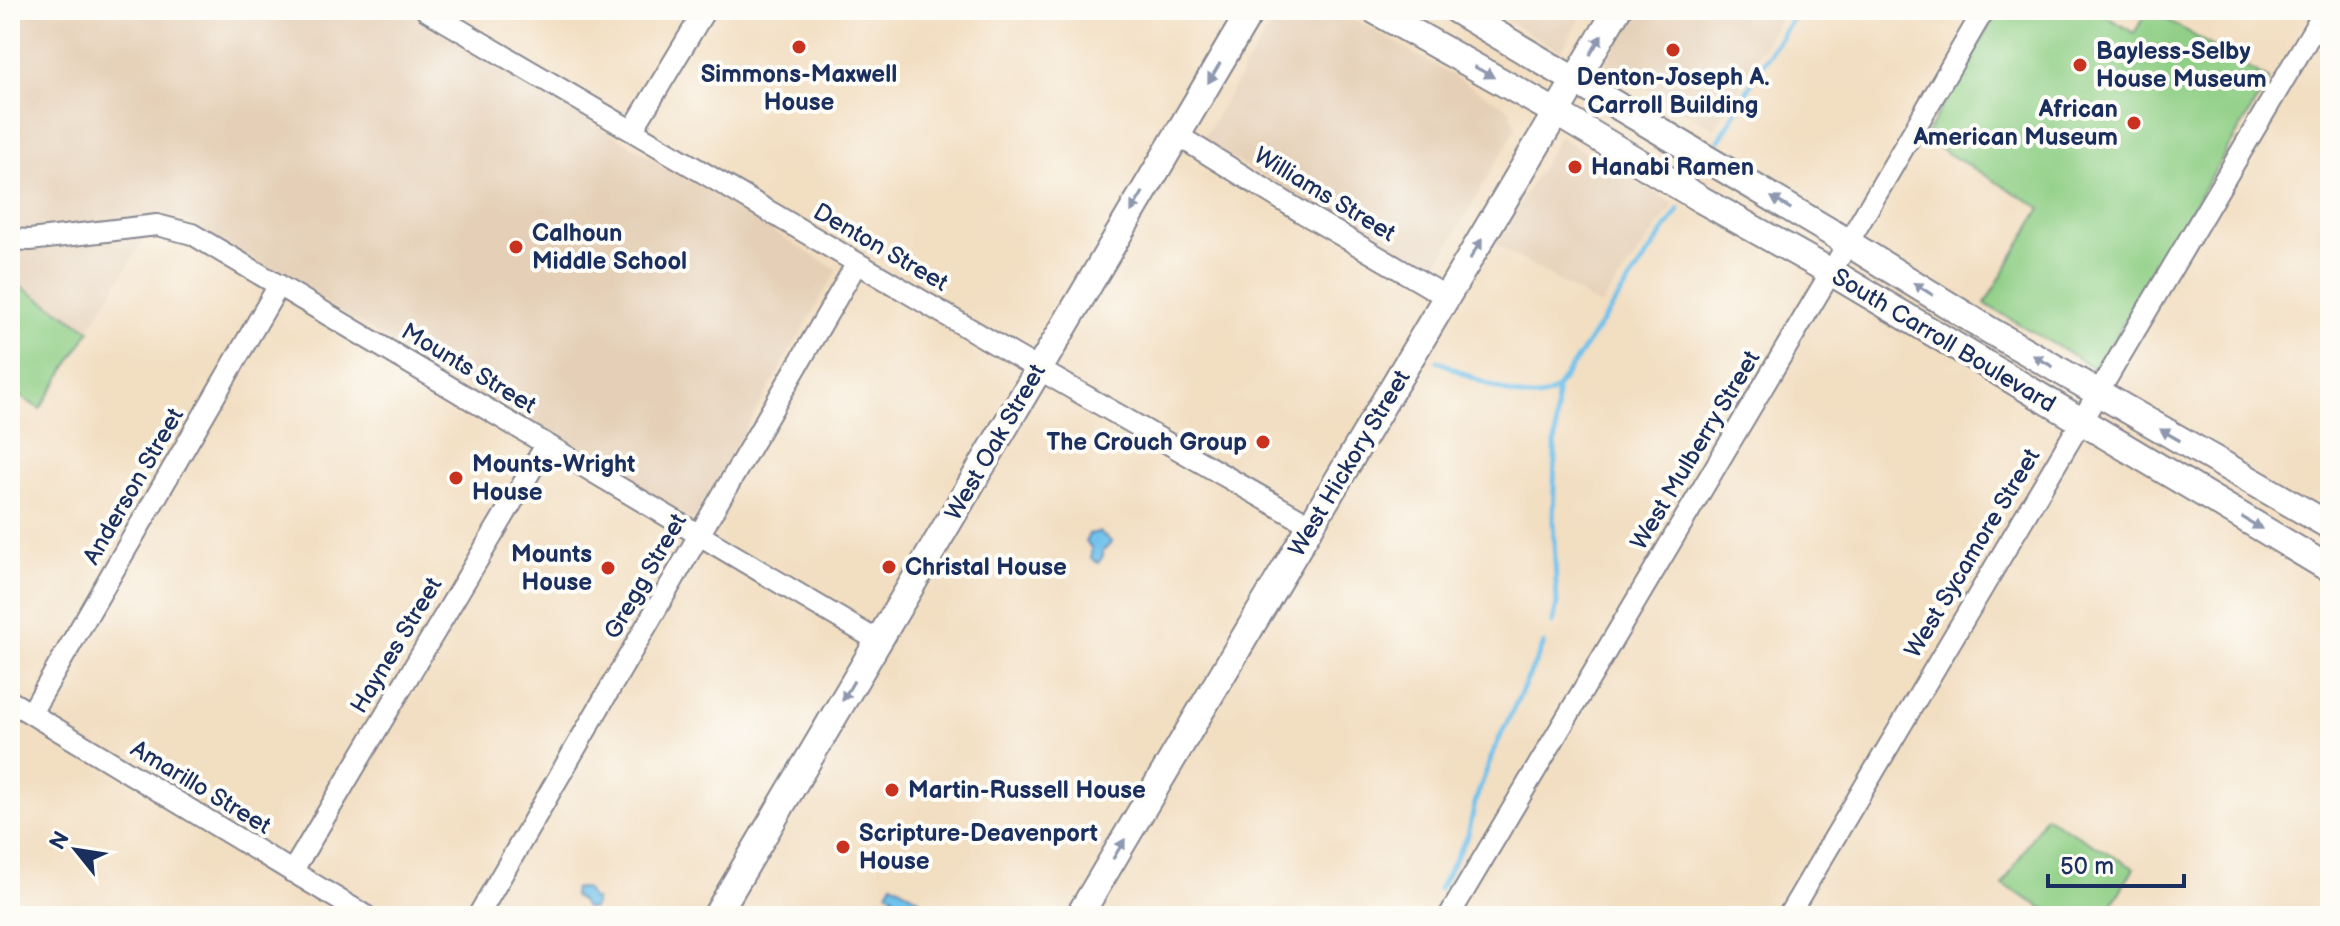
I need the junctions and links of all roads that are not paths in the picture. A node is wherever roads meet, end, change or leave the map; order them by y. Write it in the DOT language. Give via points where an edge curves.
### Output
graph roads {
  1 [pos="426,10"];
  2 [pos="705,10"];
  3 [pos="1251,10"];
  4 [pos="1374,10"];
  5 [pos="1456,10"];
  6 [pos="1617,10"];
  7 [pos="1984,10"];
  8 [pos="2325,10"];
  9 [pos="1575,80"];
  10 [pos="1557,113"];
  11 [pos="632,131"];
  12 [pos="1177,135"];
  13 [pos="10,239"];
  14 [pos="1848,243"];
  15 [pos="857,263"];
  16 [pos="1831,272"];
  17 [pos="279,285"];
  18 [pos="1447,297"];
  19 [pos="1038,369"];
  20 [pos="2096,393"];
  21 [pos="2080,421"];
  22 [pos="546,445"];
  23 [pos="1312,526"];
  24 [pos="2330,526"];
  25 [pos="699,536"];
  26 [pos="2330,569"];
  27 [pos="878,641"];
  28 [pos="10,701"];
  29 [pos="31,713"];
  30 [pos="292,872"];
  31 [pos="366,916"];
  32 [pos="478,916"];
  33 [pos="716,916"];
  34 [pos="1079,916"];
  35 [pos="1449,916"];
  36 [pos="1788,916"];
  1 -- 11 [label="street, Denton Street"];
  2 -- 11 [label="street"];
  3 -- 12 [label="main road, West Oak Street, one-way"];
  4 -- 10 [label="main road, South Carroll Boulevard, one-way"];
  5 -- 9 [label="main road, South Carroll Boulevard"];
  9 -- 6 [label="main road, West Hickory Street, one-way"];
  7 -- 14 [label="street, West Mulberry Street"];
  8 -- 20 [label="street, West Sycamore Street"];
  9 -- 10 [label="main road, West Hickory Street"];
  14 -- 9 [label="main road, South Carroll Boulevard, one-way"];
  10 -- 16 [label="main road, South Carroll Boulevard"];
  18 -- 10 [label="main road, West Hickory Street, one-way"];
  11 -- 15 [label="street, Denton Street"];
  12 -- 18 [label="street, Williams Street"];
  12 -- 19 [label="main road, West Oak Street, one-way"];
  13 -- 17 [label="street, Mounts Street" via="157,225 192,234"];
  14 -- 16 [label="street, West Mulberry Street"];
  20 -- 14 [label="main road, South Carroll Boulevard, one-way"];
  15 -- 19 [label="street, Denton Street"];
  15 -- 25 [label="street, Gregg Street"];
  16 -- 21 [label="main road, South Carroll Boulevard"];
  16 -- 35 [label="street, West Mulberry Street"];
  17 -- 22 [label="street, Mounts Street"];
  17 -- 29 [label="street, Anderson Street"];
  18 -- 23 [label="main road, West Hickory Street"];
  19 -- 23 [label="street, Denton Street"];
  19 -- 27 [label="main road, West Oak Street"];
  20 -- 21 [label="street, West Sycamore Street"];
  24 -- 20 [label="main road, South Carroll Boulevard, one-way"];
  21 -- 26 [label="main road, South Carroll Boulevard, one-way"];
  21 -- 36 [label="street, West Sycamore Street"];
  22 -- 25 [label="street, Mounts Street"];
  22 -- 30 [label="street, Haynes Street"];
  34 -- 23 [label="main road, West Hickory Street, one-way"];
  25 -- 27 [label="street, Mounts Street"];
  25 -- 32 [label="street, Gregg Street"];
  27 -- 33 [label="main road, West Oak Street, one-way"];
  28 -- 29 [label="street, Amarillo Street"];
  29 -- 30 [label="street, Amarillo Street"];
  30 -- 31 [label="street, Amarillo Street"];
}
